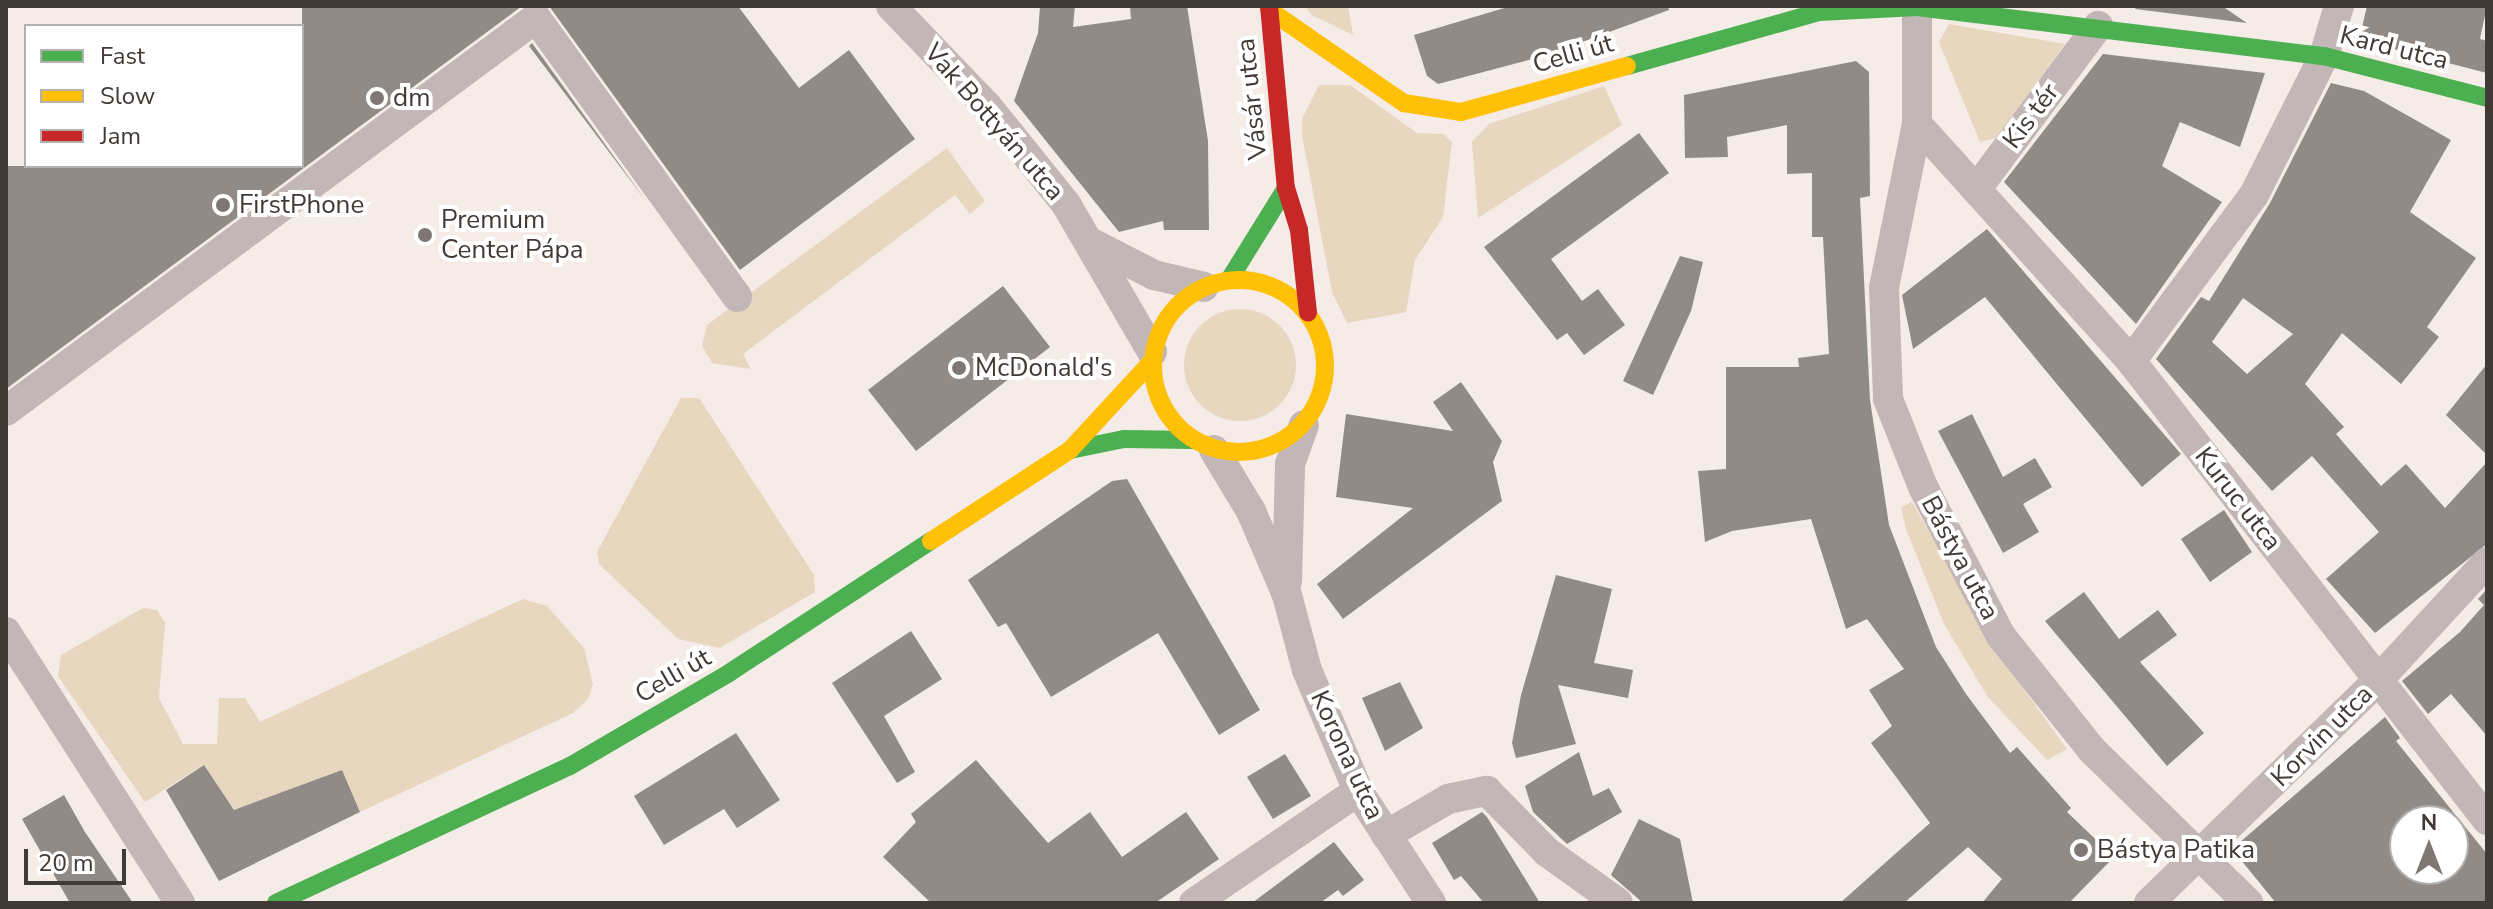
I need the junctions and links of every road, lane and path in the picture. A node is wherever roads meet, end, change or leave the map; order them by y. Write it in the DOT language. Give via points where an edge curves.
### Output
graph roads {
  1 [pos="891,6"];
  2 [pos="1917,6"];
  3 [pos="2339,6"];
  4 [pos="1269,8"];
  5 [pos="2098,26"];
  6 [pos="2324,56"];
  7 [pos="2487,98"];
  8 [pos="1917,124"];
  9 [pos="1978,187"];
  10 [pos="1286,188"];
  11 [pos="1091,242"];
  12 [pos="1216,284"];
  13 [pos="737,297"];
  14 [pos="1308,313"];
  15 [pos="1152,357"];
  16 [pos="2131,361"];
  17 [pos="6,411"];
  18 [pos="1304,425"];
  19 [pos="1204,445"];
  20 [pos="1070,450"];
  21 [pos="2487,562"];
  22 [pos="1287,595"];
  23 [pos="6,632"];
  24 [pos="2379,679"];
  25 [pos="1358,791"];
  26 [pos="2487,820"];
  27 [pos="1386,835"];
  28 [pos="2203,853"];
  29 [pos="180,903"];
  30 [pos="276,903"];
  31 [pos="1194,903"];
  32 [pos="1431,903"];
  33 [pos="1618,903"];
  34 [pos="2149,903"];
  35 [pos="2248,903"];
  1 -- 11 [label="street, Vak Bottyán utca" via="987,106"];
  2 -- 4 [label="street, Celli út" via="1819,12 1461,112 1404,103"];
  2 -- 5 [label="street"];
  2 -- 8 [label="street"];
  3 -- 6 [label="street"];
  4 -- 10 [label="street, Vásár utca"];
  5 -- 6 [label="street, Kard utca"];
  5 -- 9 [label="street, Kis tér"];
  6 -- 7 [label="street, Kard utca"];
  6 -- 16 [label="street" via="2254,195"];
  8 -- 9 [label="street"];
  8 -- 28 [label="street, Bástya utca" via="1884,288 1894,413 1923,487 2001,636 2092,750"];
  9 -- 16 [label="street, Kuruc utca"];
  10 -- 12 [label="street, Vásár utca"];
  10 -- 14 [label="street, Vásár utca"];
  11 -- 12 [label="street, Vak Bottyán utca" via="1154,275"];
  11 -- 15 [label="street, Vak Bottyán utca"];
  12 -- 14 [label="street" via="1273,286"];
  12 -- 15 [label="street" via="1173,311"];
  13 -- 17 [label="street" via="536,18"];
  14 -- 18 [label="street" via="1325,353 1325,379"];
  15 -- 19 [label="street" via="1163,408"];
  15 -- 20 [label="street, Celli út"];
  16 -- 24 [label="street, Kuruc utca"];
  18 -- 19 [label="street" via="1278,445 1247,453"];
  18 -- 22 [label="street, Korona utca" via="1290,464"];
  19 -- 20 [label="street, Celli út" via="1124,439"];
  19 -- 22 [label="street, Korona utca" via="1251,511"];
  20 -- 30 [label="street, Celli út" via="729,673 570,766"];
  21 -- 24 [label="street, Korvin utca"];
  22 -- 25 [label="street, Korona utca" via="1307,670"];
  23 -- 29 [label="street"];
  24 -- 26 [label="street, Kuruc utca"];
  24 -- 28 [label="street, Korvin utca"];
  25 -- 27 [label="street, Korona utca"];
  25 -- 31 [label="street"];
  27 -- 32 [label="street, Korona utca"];
  27 -- 33 [label="street" via="1448,799 1487,791 1547,852"];
  28 -- 34 [label="street, Korvin utca"];
  28 -- 35 [label="street, Bástya utca"];
}
